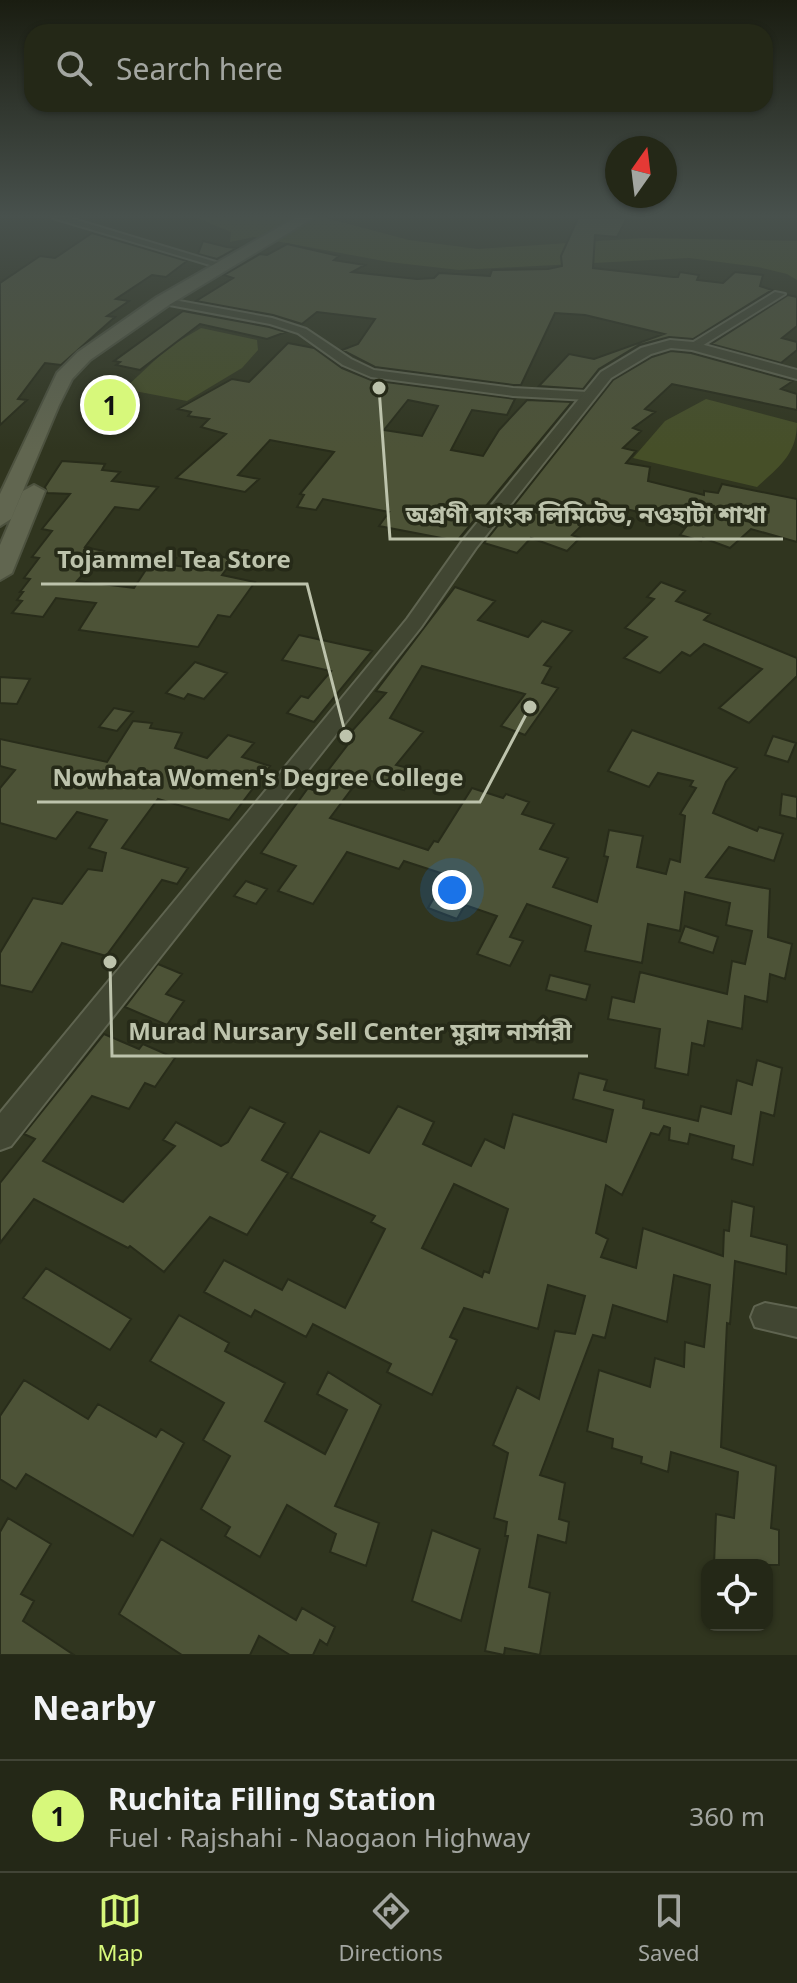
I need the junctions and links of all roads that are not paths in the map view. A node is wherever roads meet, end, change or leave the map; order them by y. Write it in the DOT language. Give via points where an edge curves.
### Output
graph roads {
  1 [pos="177,295"];
  2 [pos="777,295"];
  3 [pos="167,302"];
  4 [pos="693,346"];
  5 [pos="797,375"];
  6 [pos="588,396"];
  7 [pos="0,519"];
  8 [pos="0,573"];
  9 [pos="0,1136"];
  10 [pos="765,1317"];
  11 [pos="797,1323"];
  1 -- 3 [label="main road"];
  2 -- 4 [label="street"];
  3 -- 6 [label="street" via="302,331 371,373"];
  3 -- 7 [label="main road" via="102,342 64,377"];
  3 -- 8 [label="main road" via="82,380"];
  4 -- 5 [label="street"];
  4 -- 6 [label="street" via="670,344 646,351 606,375"];
  6 -- 9 [label="street" via="469,544 414,623"];
  10 -- 11 [label="street"];
}
